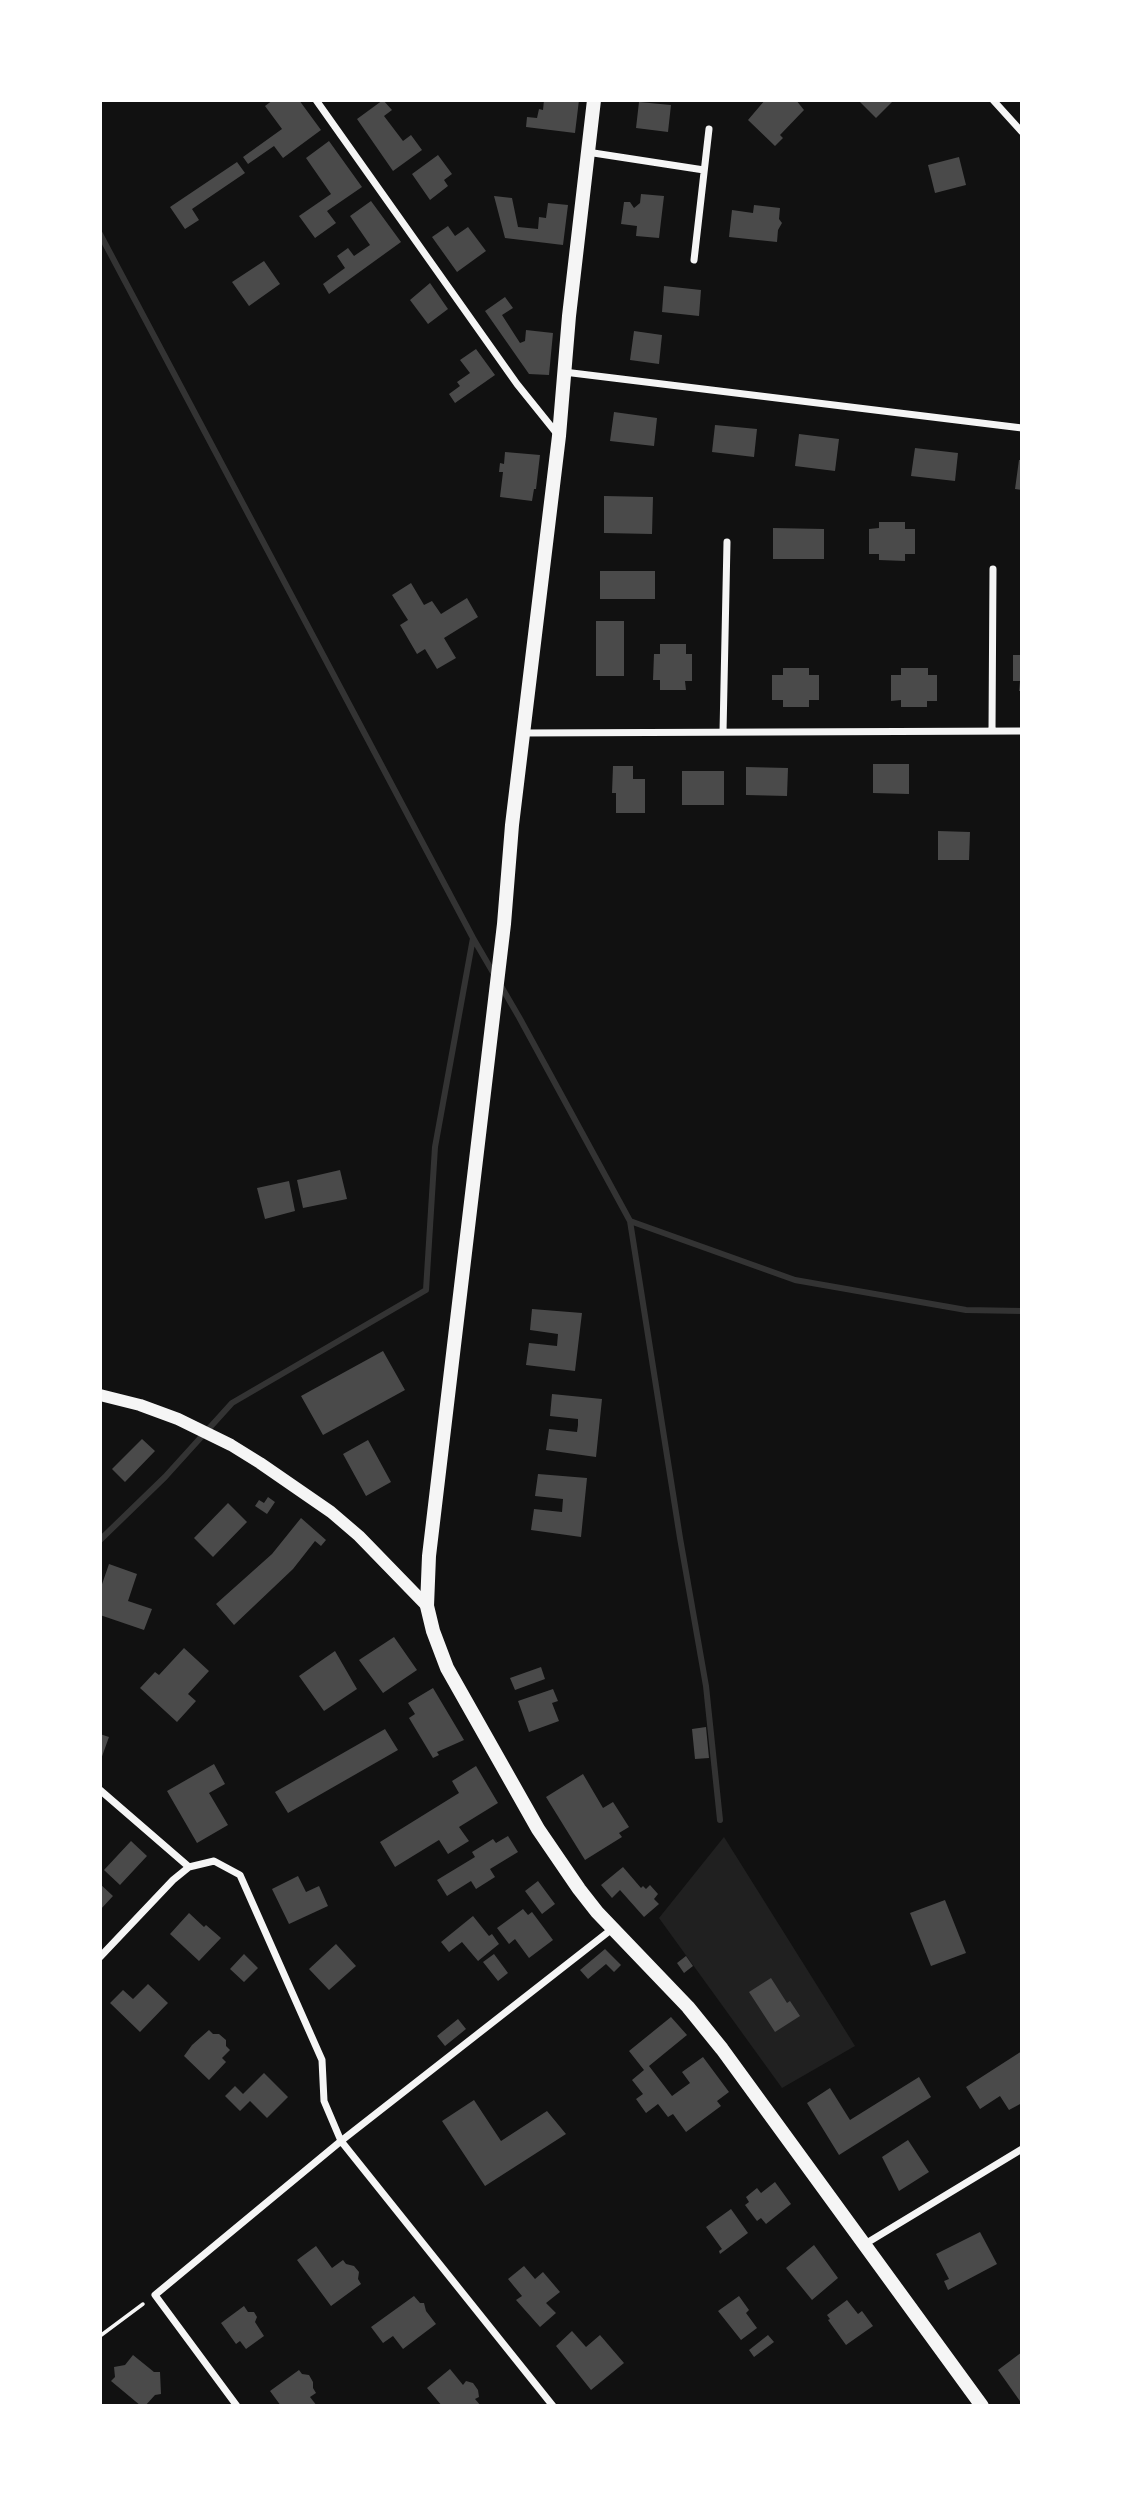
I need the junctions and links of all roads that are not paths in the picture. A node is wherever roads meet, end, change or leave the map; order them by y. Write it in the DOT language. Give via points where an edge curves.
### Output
graph roads {
  1 [pos="316,100"];
  2 [pos="594,100"];
  3 [pos="993,100"];
  4 [pos="709,129"];
  5 [pos="1022,132"];
  6 [pos="587,152"];
  7 [pos="704,170"];
  8 [pos="694,260"];
  9 [pos="564,372"];
  10 [pos="1022,428"];
  11 [pos="559,436"];
  12 [pos="727,542"];
  13 [pos="993,569"];
  14 [pos="992,731"];
  15 [pos="1022,731"];
  16 [pos="723,732"];
  17 [pos="524,733"];
  18 [pos="100,1395"];
  19 [pos="427,1606"];
  20 [pos="100,1790"];
  21 [pos="189,1867"];
  22 [pos="613,1928"];
  23 [pos="100,1957"];
  24 [pos="341,2141"];
  25 [pos="1022,2149"];
  26 [pos="865,2244"];
  27 [pos="237,2406"];
  28 [pos="553,2406"];
  29 [pos="982,2406"];
  1 -- 11 [label="street" via="517,384"];
  2 -- 6 [label="main road"];
  3 -- 5 [label="street"];
  4 -- 7 [label="street"];
  6 -- 7 [label="street"];
  6 -- 9 [label="main road"];
  7 -- 8 [label="street"];
  9 -- 10 [label="street"];
  9 -- 11 [label="main road"];
  11 -- 17 [label="main road"];
  12 -- 16 [label="street"];
  13 -- 14 [label="street"];
  14 -- 15 [label="street"];
  14 -- 16 [label="street"];
  16 -- 17 [label="street"];
  17 -- 19 [label="main road" via="429,1556"];
  18 -- 19 [label="street" via="178,1419 260,1463 331,1512"];
  19 -- 22 [label="main road" via="447,1668 538,1829 579,1889"];
  20 -- 21 [label="street"];
  21 -- 23 [label="street"];
  21 -- 24 [label="street" via="214,1861 240,1875 322,2060 324,2101"];
  22 -- 24 [label="street"];
  22 -- 26 [label="main road" via="722,2049"];
  24 -- 27 [label="street" via="155,2295"];
  24 -- 28 [label="street"];
  25 -- 26 [label="street"];
  26 -- 29 [label="main road"];
}
